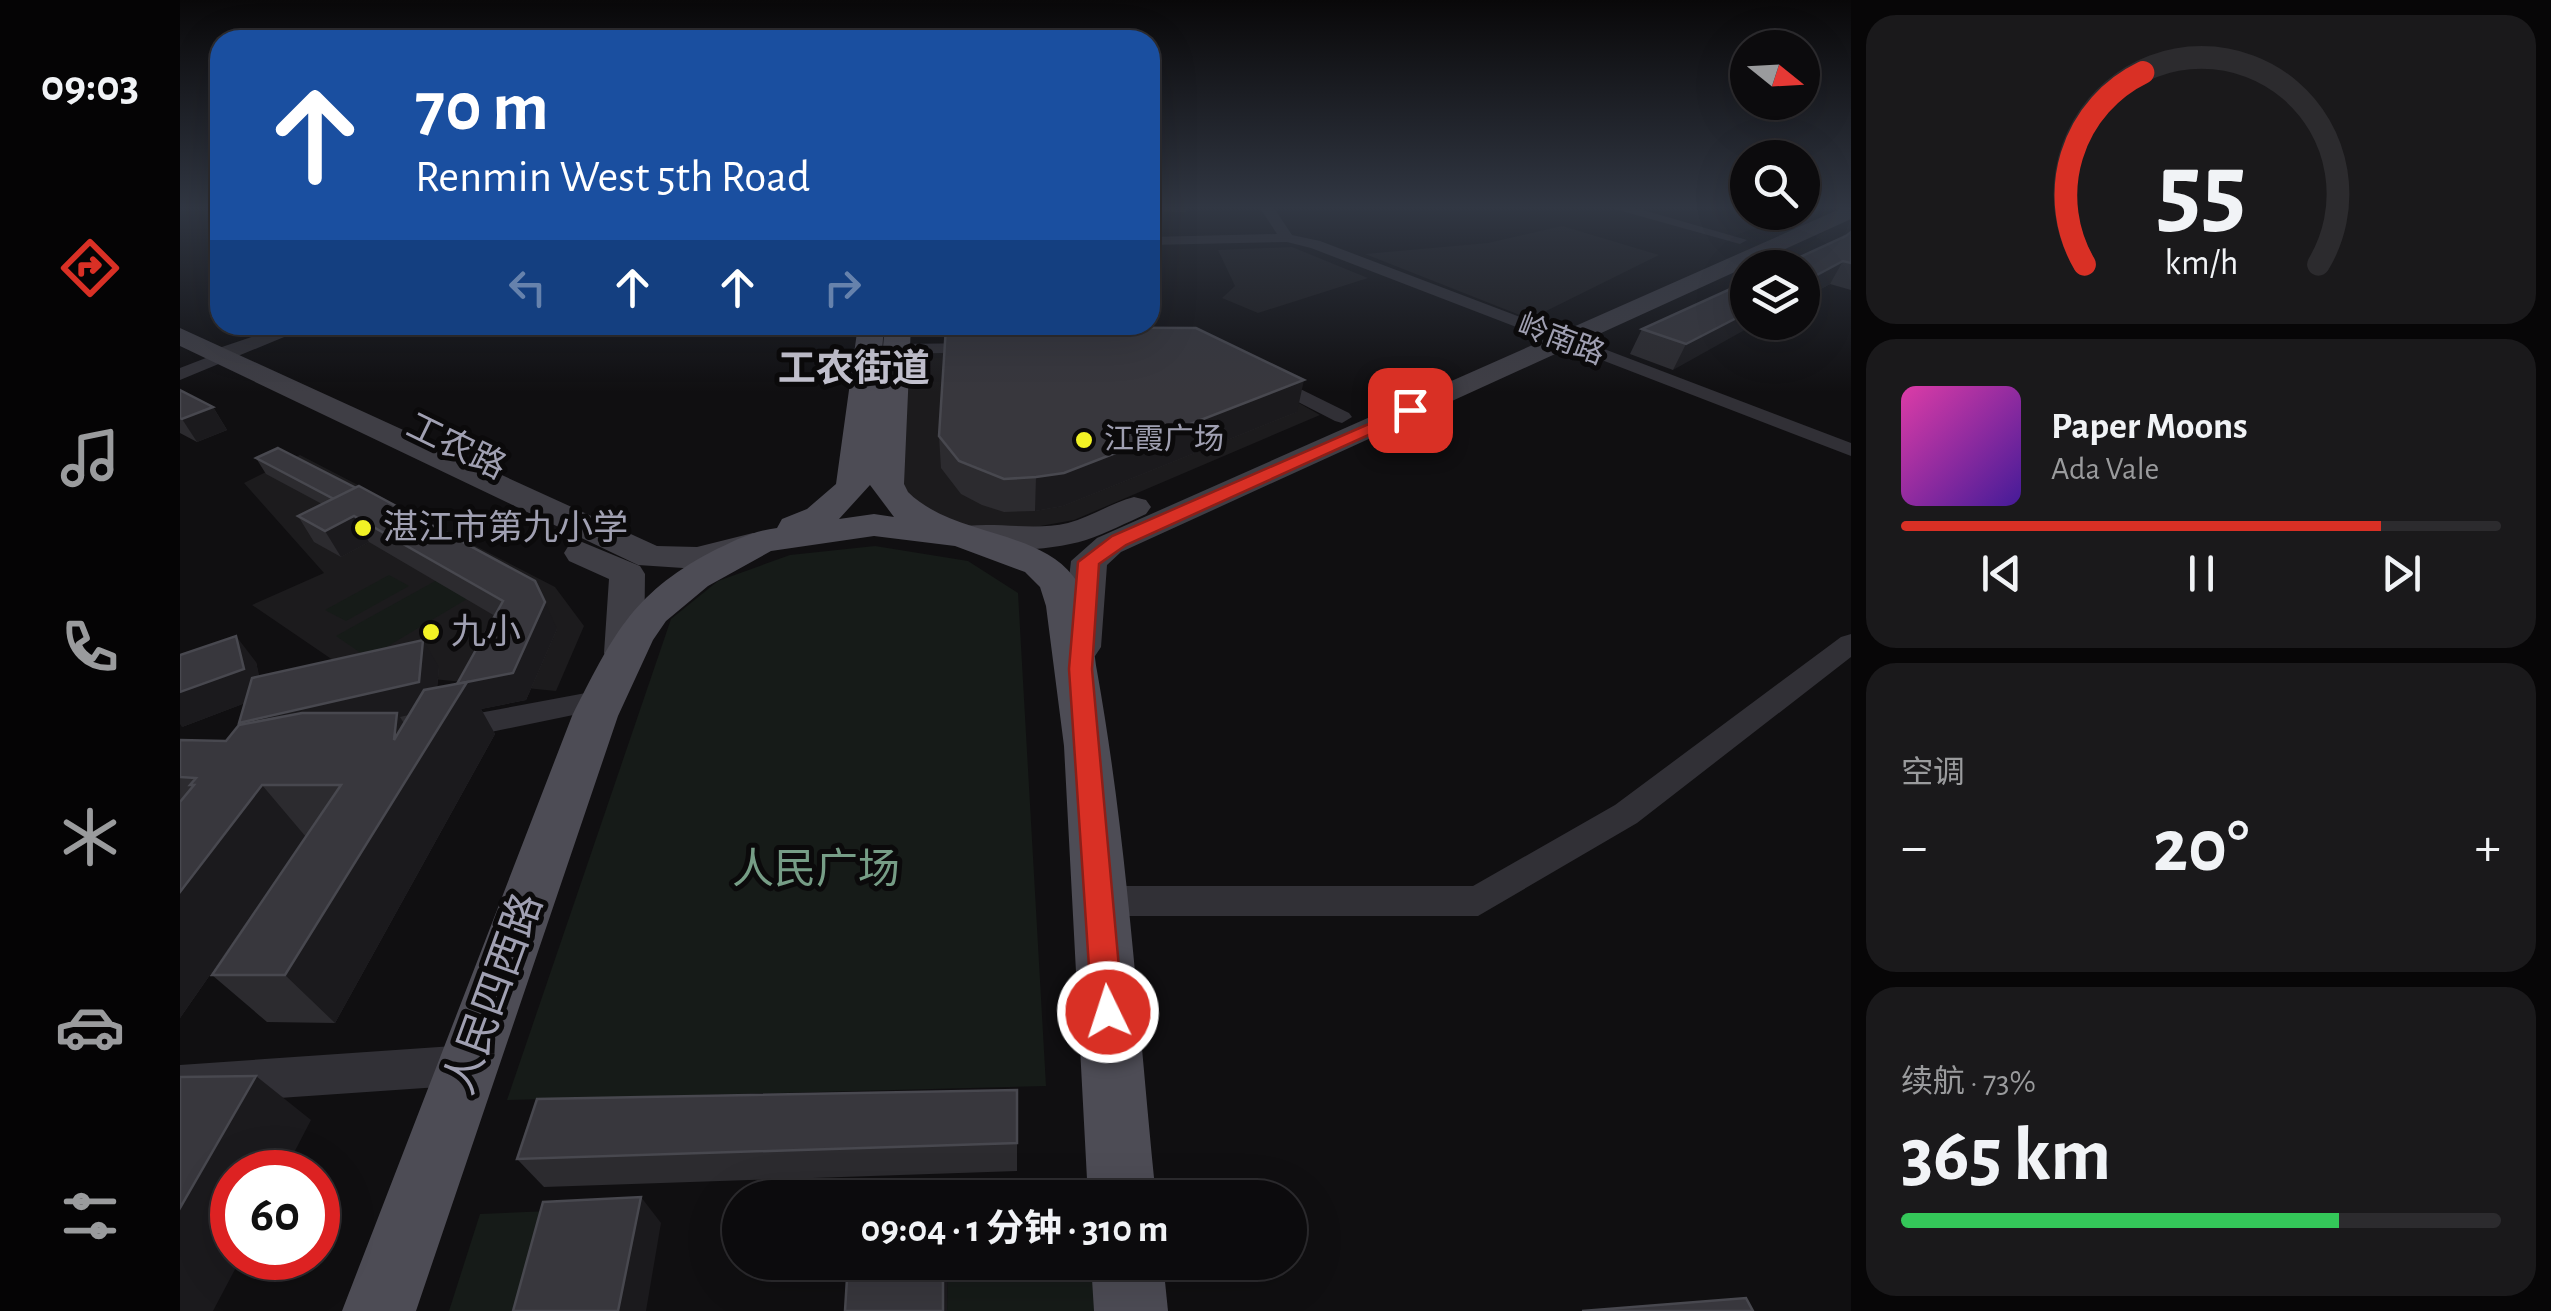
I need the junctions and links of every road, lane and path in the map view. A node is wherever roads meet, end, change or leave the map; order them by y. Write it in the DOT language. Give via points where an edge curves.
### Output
graph roads {
  1 [pos="1385,269"];
  2 [pos="1682,269"];
  3 [pos="1711,269"];
  4 [pos="275,335"];
  5 [pos="870,335"];
  6 [pos="180,336"];
  7 [pos="1549,336"];
  8 [pos="897,337"];
  9 [pos="1010,348"];
  10 [pos="202,360"];
  11 [pos="1256,373"];
  12 [pos="1342,417"];
  13 [pos="1851,450"];
  14 [pos="962,536"];
  15 [pos="761,541"];
  16 [pos="1851,643"];
  17 [pos="1080,669"];
  18 [pos="613,677"];
  19 [pos="430,733"];
  20 [pos="1087,746"];
  21 [pos="1099,901"];
  22 [pos="468,1065"];
  23 [pos="180,1085"];
  24 [pos="1121,1180"];
  25 [pos="1129,1280"];
  26 [pos="379,1311"];
  27 [pos="1131,1311"];
  1 -- 7 [label="street, 岭南路"];
  2 -- 7 [label="street"];
  3 -- 7 [label="street"];
  4 -- 10 [label="street"];
  5 -- 15 [label="main road" via="852,486 820,517"];
  6 -- 10 [label="street, 工农路"];
  7 -- 12 [label="street"];
  7 -- 13 [label="street, 岭南路"];
  7 -- 17 [label="street" via="1110,545 1088,562"];
  8 -- 9 [label="street"];
  8 -- 14 [label="main road" via="887,484 904,510"];
  10 -- 15 [label="street, 工农路" via="651,556 698,558"];
  10 -- 18 [label="street, 工农路" via="627,574"];
  11 -- 12 [label="street"];
  12 -- 14 [label="street" via="1076,532"];
  14 -- 15 [label="main road" via="874,525"];
  14 -- 20 [label="main road" via="1038,564 1058,582"];
  15 -- 18 [label="main road, 人民四西路" via="694,577 652,612"];
  16 -- 21 [label="street" via="1626,814 1478,901"];
  17 -- 20 [label="street"];
  18 -- 19 [label="street"];
  18 -- 22 [label="main road, 人民四西路"];
  20 -- 21 [label="main road"];
  21 -- 24 [label="main road"];
  22 -- 23 [label="street"];
  22 -- 26 [label="main road, 人民四西路"];
  25 -- 27 [label="main road"];
}
